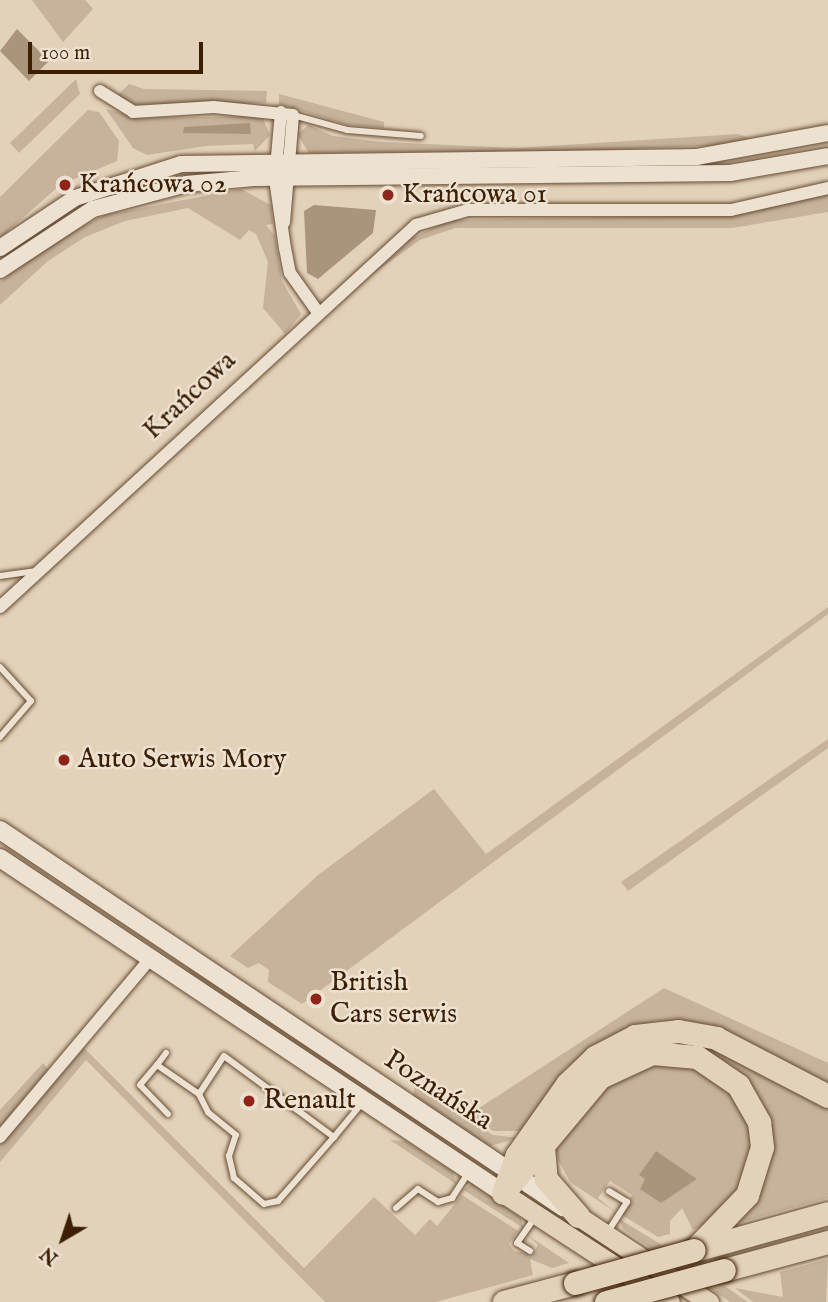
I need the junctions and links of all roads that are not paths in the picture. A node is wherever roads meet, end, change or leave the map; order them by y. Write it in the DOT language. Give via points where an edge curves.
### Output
graph roads {
  1 [pos="100,92"];
  2 [pos="287,114"];
  3 [pos="828,132"];
  4 [pos="421,136"];
  5 [pos="828,156"];
  6 [pos="292,158"];
  7 [pos="275,159"];
  8 [pos="284,180"];
  9 [pos="828,188"];
  10 [pos="0,248"];
  11 [pos="0,270"];
  12 [pos="317,311"];
  13 [pos="38,570"];
  14 [pos="0,576"];
  15 [pos="0,607"];
  16 [pos="0,667"];
  17 [pos="0,737"];
  18 [pos="0,830"];
  19 [pos="0,858"];
  20 [pos="150,959"];
  21 [pos="166,1053"];
  22 [pos="157,1065"];
  23 [pos="199,1094"];
  24 [pos="828,1096"];
  25 [pos="363,1101"];
  26 [pos="168,1114"];
  27 [pos="0,1137"];
  28 [pos="334,1137"];
  29 [pos="543,1147"];
  30 [pos="469,1171"];
  31 [pos="511,1181"];
  32 [pos="609,1191"];
  33 [pos="396,1209"];
  34 [pos="828,1213"];
  35 [pos="536,1215"];
  36 [pos="578,1216"];
  37 [pos="606,1235"];
  38 [pos="828,1241"];
  39 [pos="694,1250"];
  40 [pos="530,1251"];
  41 [pos="504,1302"];
  42 [pos="606,1302"];
  43 [pos="669,1302"];
  44 [pos="709,1302"];
  1 -- 2 [label="street" via="133,112 214,107"];
  2 -- 4 [label="lane" via="347,130"];
  2 -- 6 [label="street"];
  2 -- 7 [label="street"];
  3 -- 6 [label="street" via="697,157"];
  5 -- 8 [label="street" via="730,173"];
  6 -- 7 [label="street"];
  6 -- 8 [label="street"];
  7 -- 8 [label="street"];
  7 -- 10 [label="street" via="181,164 114,180 46,215"];
  8 -- 11 [label="street" via="186,184 118,200 39,239"];
  8 -- 12 [label="street" via="290,273"];
  9 -- 12 [label="street, Krańcowa" via="731,210 504,209 416,225"];
  12 -- 13 [label="street, Krańcowa"];
  13 -- 14 [label="lane"];
  13 -- 15 [label="street, Krańcowa"];
  16 -- 17 [label="lane" via="31,701"];
  18 -- 31 [label="main road, Poznańska"];
  19 -- 20 [label="main road, Poznańska"];
  20 -- 25 [label="main road, Poznańska"];
  20 -- 27 [label="street"];
  21 -- 22 [label="lane"];
  22 -- 23 [label="lane"];
  22 -- 26 [label="lane" via="140,1085"];
  23 -- 28 [label="lane" via="224,1056"];
  23 -- 28 [label="lane" via="208,1112 236,1135 229,1156 234,1178 264,1204 278,1201"];
  24 -- 31 [label="highway" via="716,1038 678,1031 635,1036 595,1057 567,1084"];
  25 -- 28 [label="lane"];
  25 -- 30 [label="main road, Poznańska"];
  29 -- 31 [label="highway"];
  29 -- 36 [label="highway" via="546,1179"];
  29 -- 39 [label="highway" via="582,1094 626,1061 674,1052 716,1066 750,1103 762,1147 747,1195"];
  30 -- 31 [label="main road, Poznańska"];
  30 -- 33 [label="lane" via="452,1198 438,1202 418,1189"];
  31 -- 35 [label="main road, Poznańska"];
  31 -- 36 [label="main road, Poznańska"];
  32 -- 37 [label="lane" via="627,1202"];
  34 -- 39 [label="highway"];
  35 -- 40 [label="lane" via="517,1242"];
  35 -- 43 [label="main road, Poznańska"];
  36 -- 37 [label="main road, Poznańska"];
  37 -- 44 [label="main road, Poznańska"];
  38 -- 42 [label="highway, bridge"];
  39 -- 41 [label="highway, bridge"];
}
